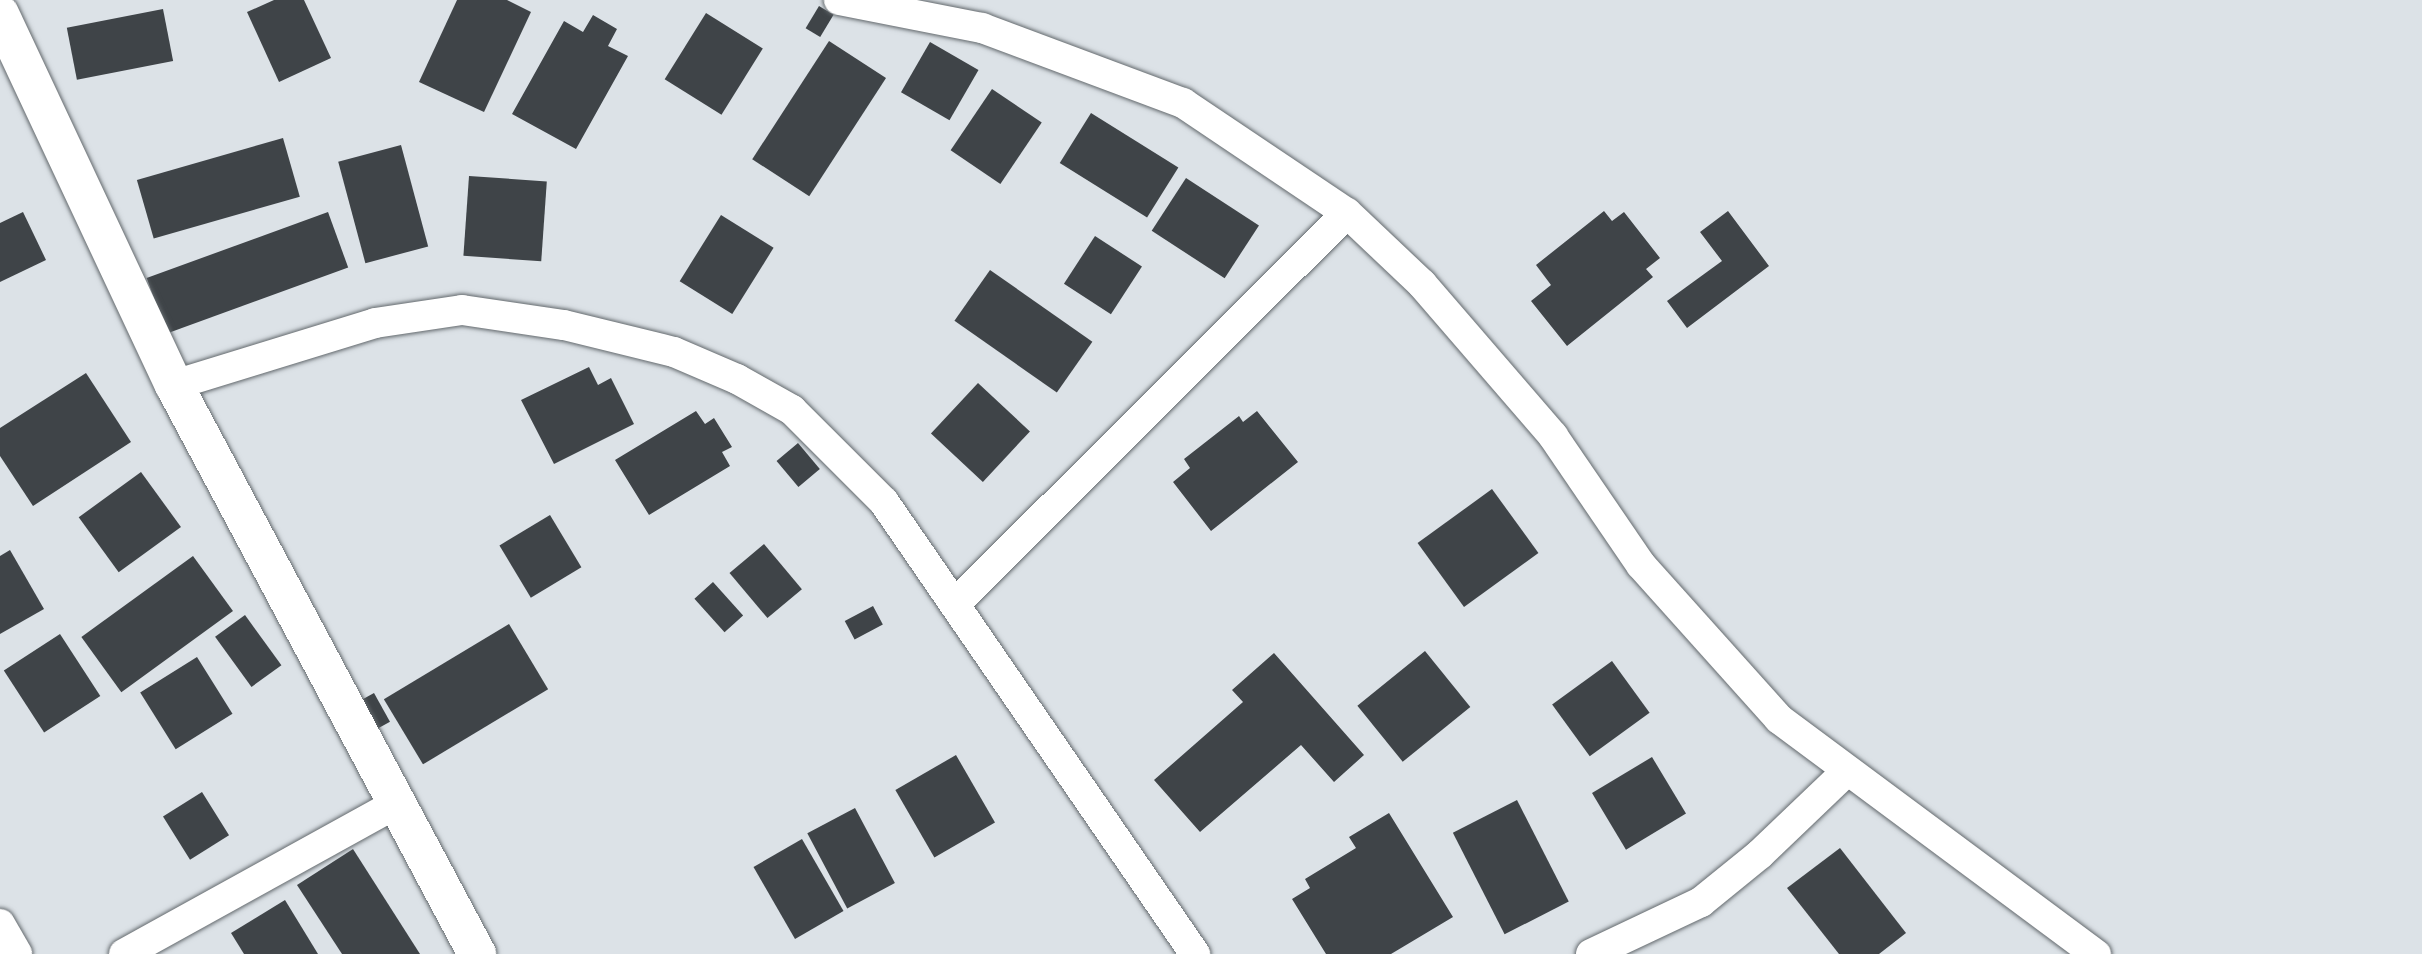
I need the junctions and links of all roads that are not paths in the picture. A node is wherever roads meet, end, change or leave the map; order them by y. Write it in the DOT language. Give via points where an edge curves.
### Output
graph roads {
  1 [pos="839,0"];
  2 [pos="0,14"];
  3 [pos="1348,213"];
  4 [pos="174,385"];
  5 [pos="956,603"];
  6 [pos="1847,771"];
  7 [pos="398,803"];
  8 [pos="0,924"];
  9 [pos="18,954"];
  10 [pos="124,954"];
  11 [pos="477,954"];
  12 [pos="1195,954"];
  13 [pos="1591,954"];
  14 [pos="2096,954"];
  1 -- 3 [label="street" via="982,28 1183,103"];
  2 -- 4 [label="street"];
  3 -- 5 [label="street"];
  3 -- 6 [label="street" via="1422,284 1544,426 1642,565 1760,699"];
  4 -- 5 [label="street" via="375,323 462,310 564,325 674,352 737,379 792,410 884,502"];
  4 -- 7 [label="street"];
  5 -- 12 [label="street"];
  6 -- 13 [label="street" via="1760,854 1701,902"];
  6 -- 14 [label="street"];
  7 -- 10 [label="street"];
  7 -- 11 [label="street"];
  8 -- 9 [label="street"];
}
